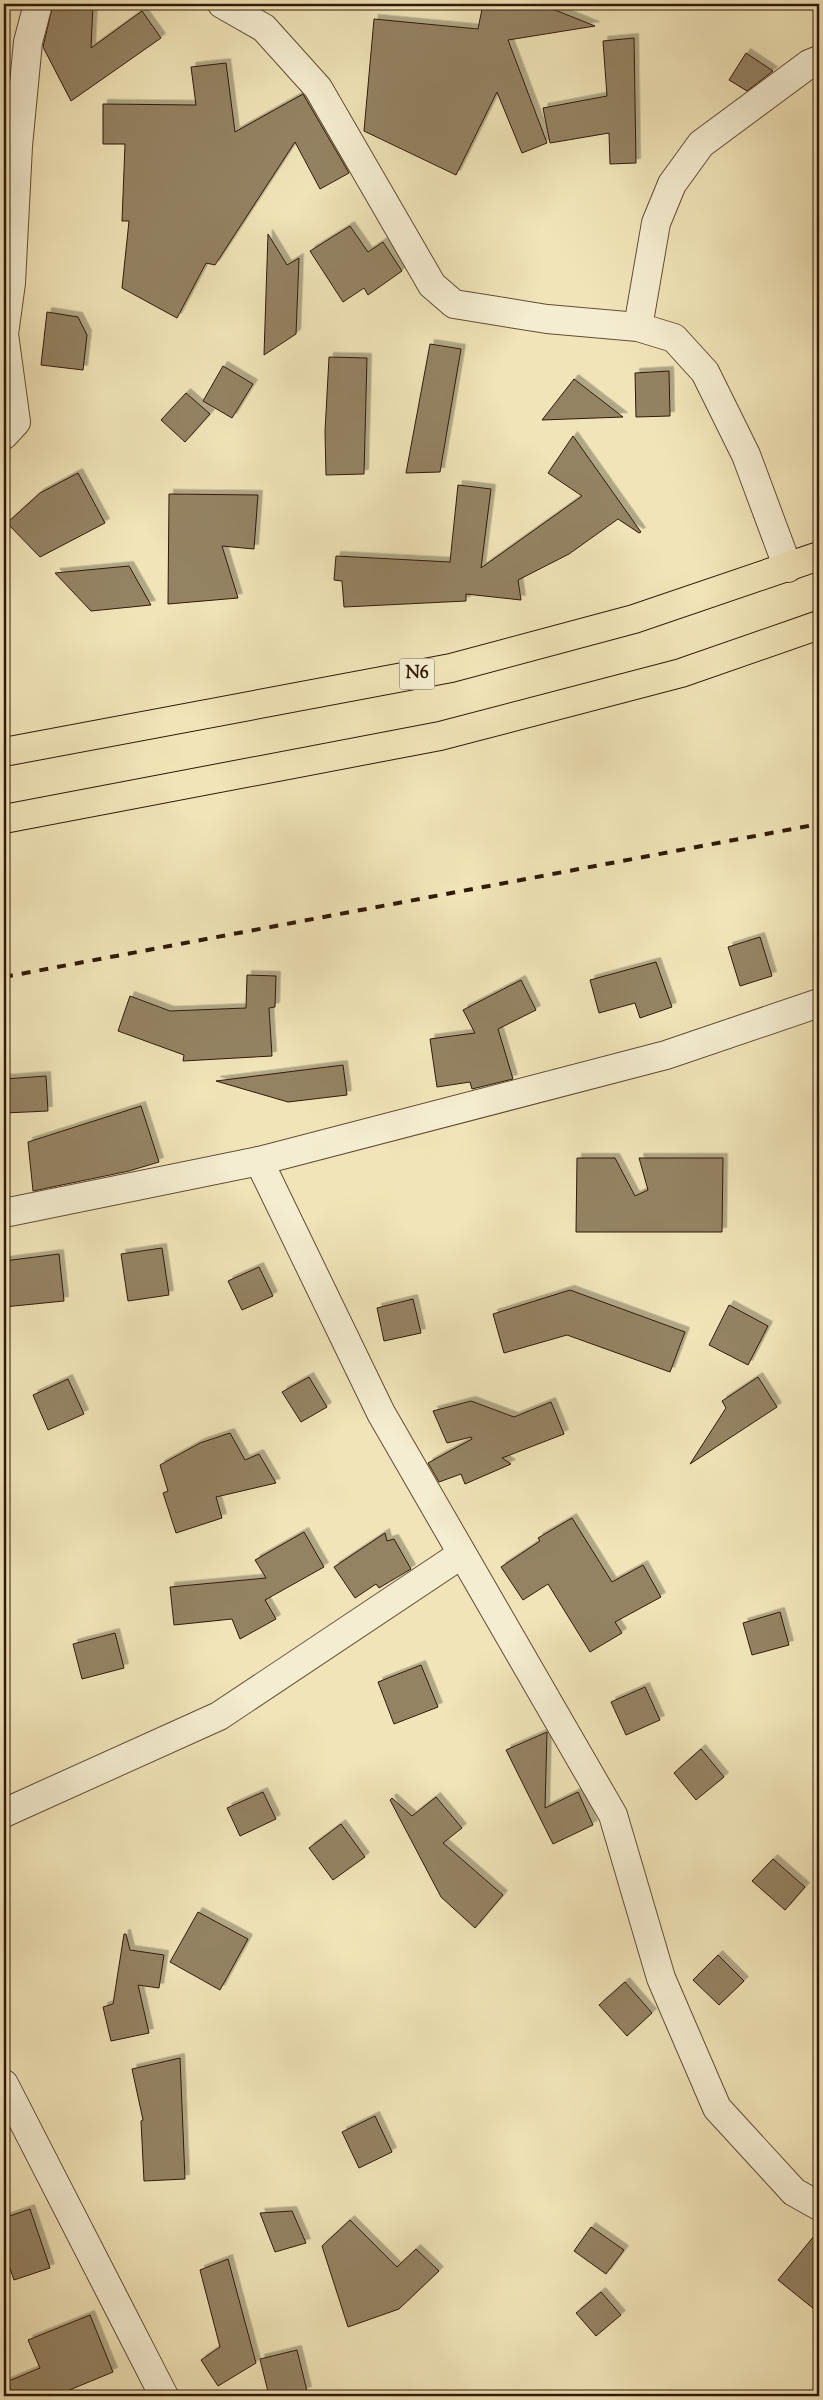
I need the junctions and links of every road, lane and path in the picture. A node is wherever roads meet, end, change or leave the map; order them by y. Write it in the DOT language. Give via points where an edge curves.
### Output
graph roads {
  1 [pos="38,4"];
  2 [pos="222,4"];
  3 [pos="819,60"];
  4 [pos="638,327"];
  5 [pos="4,435"];
  6 [pos="819,556"];
  7 [pos="788,568"];
  8 [pos="819,625"];
  9 [pos="4,752"];
  10 [pos="4,819"];
  11 [pos="819,1003"];
  12 [pos="259,1161"];
  13 [pos="4,1213"];
  14 [pos="462,1554"];
  15 [pos="4,1813"];
  16 [pos="4,2084"];
  17 [pos="819,2206"];
  18 [pos="164,2396"];
  1 -- 5 [label="street" via="27,51 11,283 4,334 16,422"];
  2 -- 4 [label="street" via="264,28 318,88 432,285 454,304 547,319"];
  3 -- 4 [label="street" via="809,64 701,144 672,184 656,223"];
  4 -- 7 [label="street" via="674,338 705,372 746,455"];
  6 -- 7 [label="highway, N6"];
  7 -- 9 [label="highway, N6" via="634,619 451,668"];
  8 -- 10 [label="highway" via="681,673 440,736"];
  11 -- 12 [label="street" via="666,1055"];
  12 -- 13 [label="street"];
  12 -- 14 [label="street" via="381,1413"];
  14 -- 15 [label="street" via="218,1716"];
  14 -- 17 [label="street" via="613,1815 661,1978 717,2108 794,2192"];
  16 -- 18 [label="street"];
}
